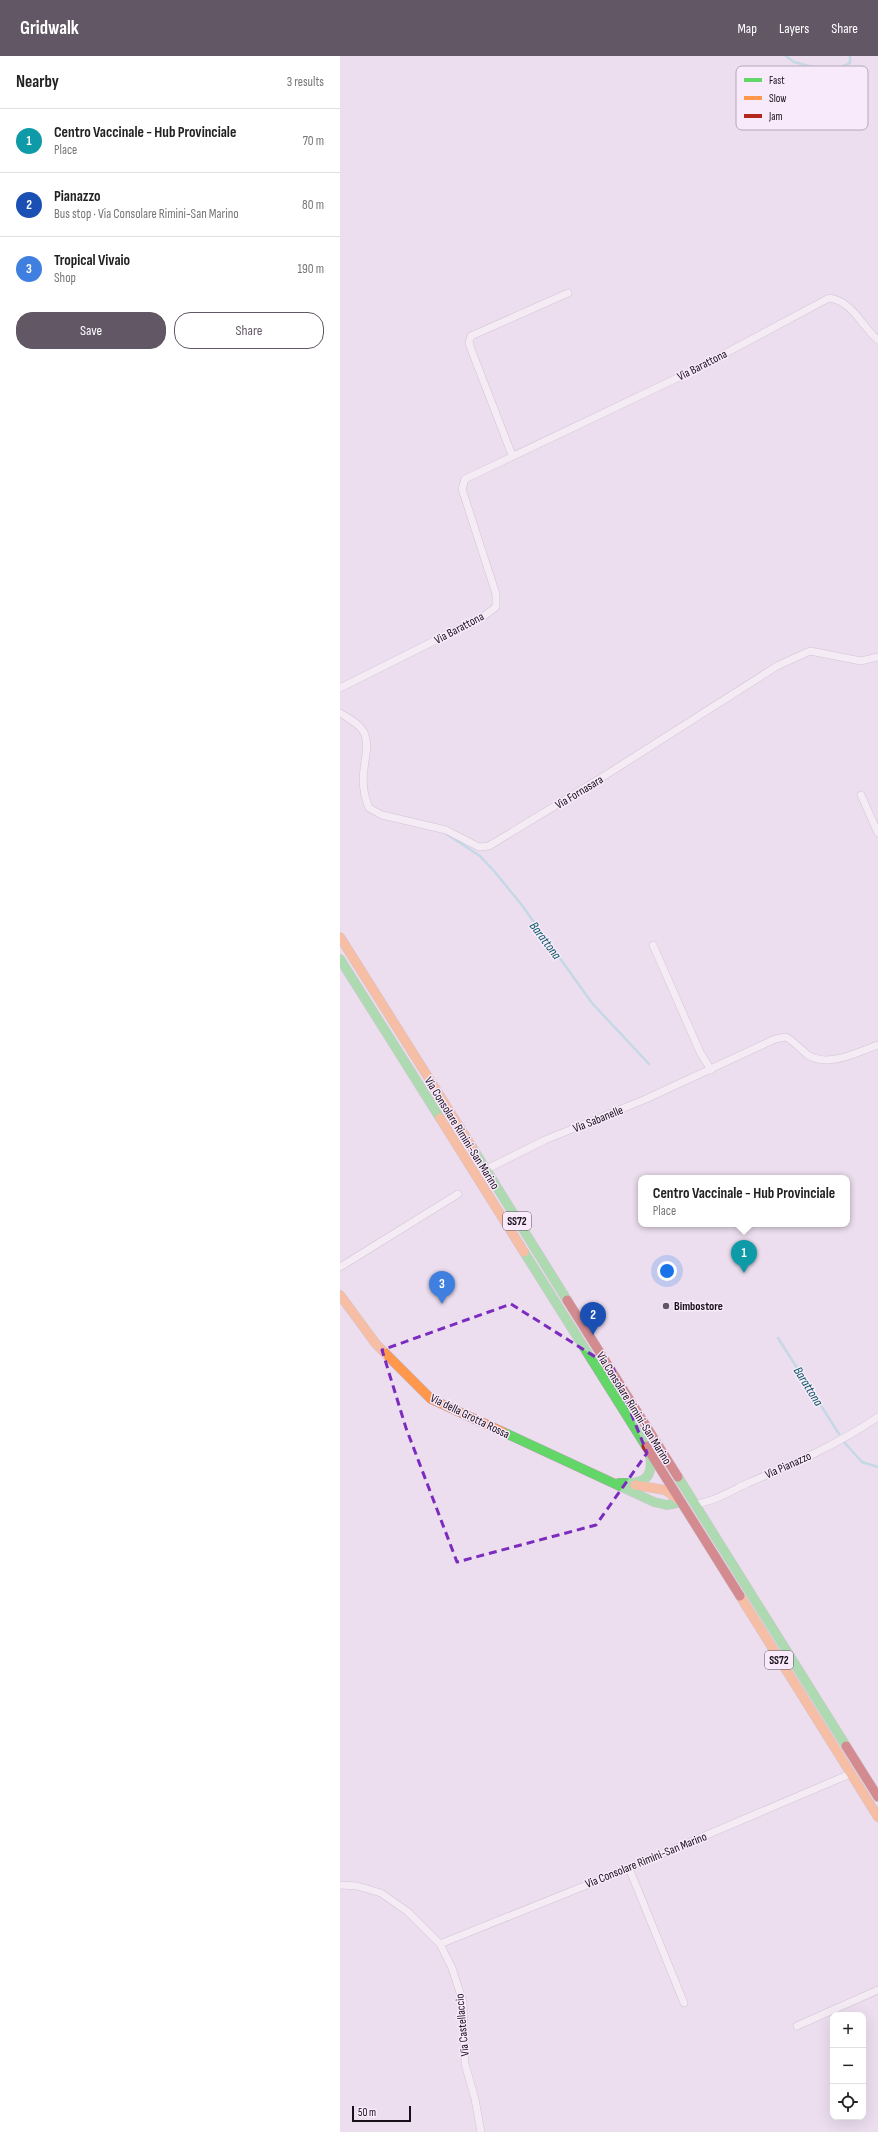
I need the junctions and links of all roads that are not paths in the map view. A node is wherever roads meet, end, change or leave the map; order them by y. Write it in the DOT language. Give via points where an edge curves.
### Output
graph roads {
  1 [pos="568,293"];
  2 [pos="878,340"];
  3 [pos="512,455"];
  4 [pos="878,657"];
  5 [pos="340,688"];
  6 [pos="340,713"];
  7 [pos="861,795"];
  8 [pos="878,834"];
  9 [pos="340,937"];
  10 [pos="653,945"];
  11 [pos="340,959"];
  12 [pos="878,1045"];
  13 [pos="711,1070"];
  14 [pos="485,1170"];
  15 [pos="458,1194"];
  16 [pos="340,1267"];
  17 [pos="340,1295"];
  18 [pos="878,1417"];
  19 [pos="649,1452"];
  20 [pos="613,1483"];
  21 [pos="634,1485"];
  22 [pos="681,1502"];
  23 [pos="694,1504"];
  24 [pos="850,1774"];
  25 [pos="878,1797"];
  26 [pos="878,1817"];
  27 [pos="629,1868"];
  28 [pos="340,1885"];
  29 [pos="440,1944"];
  30 [pos="878,1990"];
  31 [pos="684,2002"];
  32 [pos="797,2026"];
  33 [pos="481,2132"];
  1 -- 3 [label="street" via="471,336 471,349"];
  2 -- 3 [label="street, Via Barattona" via="870,334 849,307 840,300 829,298 696,369"];
  3 -- 5 [label="street, Via Barattona" via="465,478 462,489 496,594 496,608"];
  4 -- 6 [label="street, Via Fornasara" via="861,661 810,651 777,666 489,846 479,847 446,830 382,815 369,808 364,795 367,752 365,734 353,721"];
  7 -- 8 [label="street"];
  9 -- 14 [label="main road, Via Consolare Rimini-San Marino / SS72"];
  10 -- 13 [label="street" via="700,1052"];
  11 -- 19 [label="main road, Via Consolare Rimini-San Marino / SS72"];
  12 -- 13 [label="street, Via Sabanelle" via="820,1061 786,1037 775,1038"];
  13 -- 14 [label="street, Via Sabanelle" via="545,1140"];
  14 -- 23 [label="main road, Via Consolare Rimini-San Marino / SS72"];
  15 -- 16 [label="street"];
  17 -- 20 [label="main road, Via della Grotta Rossa" via="376,1344 431,1399"];
  18 -- 23 [label="street, Via Pianazzo" via="854,1434 819,1452 714,1498"];
  19 -- 21 [label="main road" via="651,1469 647,1478"];
  19 -- 22 [label="main road, Via Consolare Rimini-San Marino / SS72"];
  20 -- 21 [label="main road, Via della Grotta Rossa"];
  20 -- 22 [label="main road, Via della Grotta Rossa" via="665,1505"];
  21 -- 22 [label="main road, Via della Grotta Rossa" via="665,1490"];
  22 -- 23 [label="main road"];
  22 -- 24 [label="main road, Via Consolare Rimini-San Marino / SS72"];
  23 -- 25 [label="main road, Via Consolare Rimini-San Marino / SS72"];
  24 -- 26 [label="main road, Via Consolare Rimini-San Marino / SS72"];
  24 -- 27 [label="street, Via Consolare Rimini-San Marino"];
  27 -- 29 [label="street, Via Consolare Rimini-San Marino"];
  27 -- 31 [label="street"];
  28 -- 29 [label="street, Via Castellaccio" via="357,1886 381,1893 408,1912"];
  29 -- 33 [label="street, Via Castellaccio" via="452,1968 463,2002 465,2064"];
  30 -- 32 [label="street"];
}
